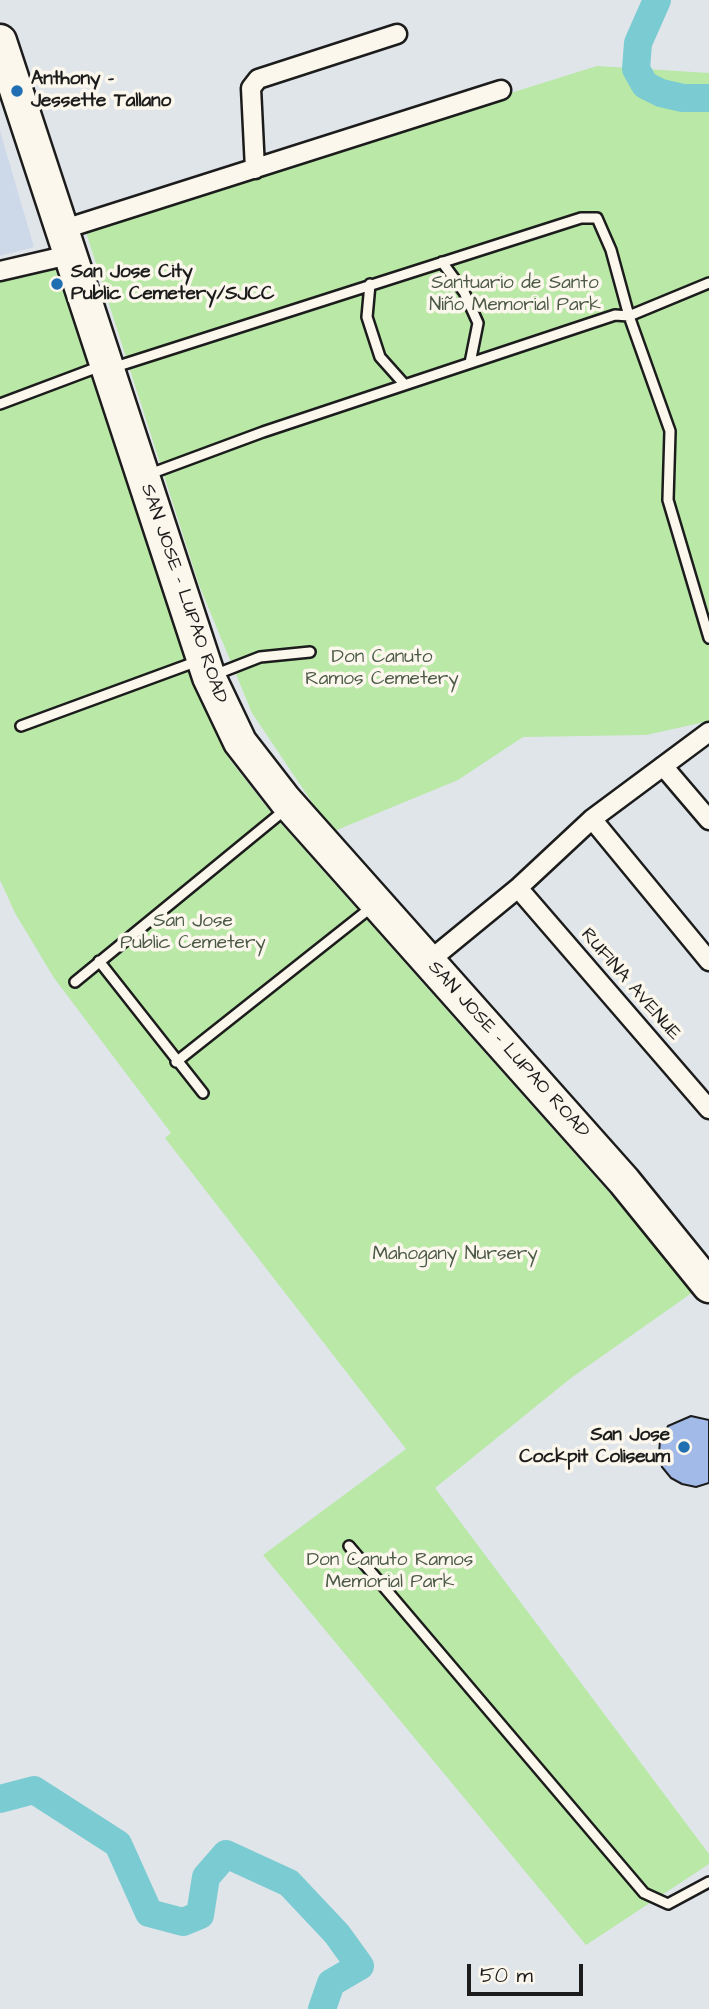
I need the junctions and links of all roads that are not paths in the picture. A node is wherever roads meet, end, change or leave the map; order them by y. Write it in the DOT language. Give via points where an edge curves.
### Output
graph roads {
  1 [pos="397,34"];
  2 [pos="0,41"];
  3 [pos="501,90"];
  4 [pos="8,94"];
  5 [pos="254,169"];
  6 [pos="65,243"];
  7 [pos="442,262"];
  8 [pos="0,271"];
  9 [pos="709,284"];
  10 [pos="370,285"];
  11 [pos="629,316"];
  12 [pos="470,363"];
  13 [pos="106,367"];
  14 [pos="405,384"];
  15 [pos="0,404"];
  16 [pos="142,477"];
  17 [pos="709,638"];
  18 [pos="310,652"];
  19 [pos="206,668"];
  20 [pos="21,726"];
  21 [pos="709,732"];
  22 [pos="663,766"];
  23 [pos="290,806"];
  24 [pos="592,819"];
  25 [pos="709,820"];
  26 [pos="518,888"];
  27 [pos="377,902"];
  28 [pos="99,961"];
  29 [pos="429,961"];
  30 [pos="709,961"];
  31 [pos="75,982"];
  32 [pos="176,1062"];
  33 [pos="203,1093"];
  34 [pos="709,1109"];
  35 [pos="709,1286"];
  36 [pos="349,1546"];
  37 [pos="709,1882"];
  1 -- 5 [label="street" via="258,79 251,88"];
  2 -- 4 [label="highway, SAN JOSE - LUPAO ROAD"];
  3 -- 5 [label="street"];
  4 -- 6 [label="highway, SAN JOSE - LUPAO ROAD"];
  5 -- 6 [label="street"];
  6 -- 8 [label="street"];
  6 -- 13 [label="highway, SAN JOSE - LUPAO ROAD"];
  7 -- 10 [label="lane"];
  7 -- 11 [label="lane" via="581,218 597,218"];
  7 -- 12 [label="lane" via="464,292 478,323"];
  9 -- 11 [label="lane"];
  10 -- 13 [label="lane"];
  10 -- 14 [label="lane" via="366,317 380,357"];
  11 -- 12 [label="lane" via="615,314"];
  11 -- 17 [label="lane" via="670,431 668,500"];
  12 -- 14 [label="lane"];
  13 -- 15 [label="lane"];
  13 -- 16 [label="highway, SAN JOSE - LUPAO ROAD"];
  14 -- 16 [label="lane"];
  16 -- 19 [label="highway, SAN JOSE - LUPAO ROAD"];
  18 -- 19 [label="lane"];
  19 -- 20 [label="lane"];
  19 -- 23 [label="highway, SAN JOSE - LUPAO ROAD" via="240,742"];
  21 -- 22 [label="street"];
  22 -- 24 [label="street"];
  22 -- 25 [label="street"];
  23 -- 27 [label="highway, SAN JOSE - LUPAO ROAD"];
  23 -- 28 [label="lane"];
  24 -- 26 [label="street"];
  24 -- 30 [label="street"];
  26 -- 29 [label="street"];
  26 -- 34 [label="street, RUFINA AVENUE"];
  27 -- 29 [label="highway, SAN JOSE - LUPAO ROAD"];
  27 -- 32 [label="lane"];
  28 -- 31 [label="lane"];
  28 -- 32 [label="lane"];
  29 -- 35 [label="highway, SAN JOSE - LUPAO ROAD" via="624,1181"];
  32 -- 33 [label="lane"];
  36 -- 37 [label="lane" via="644,1893 668,1904"];
}
